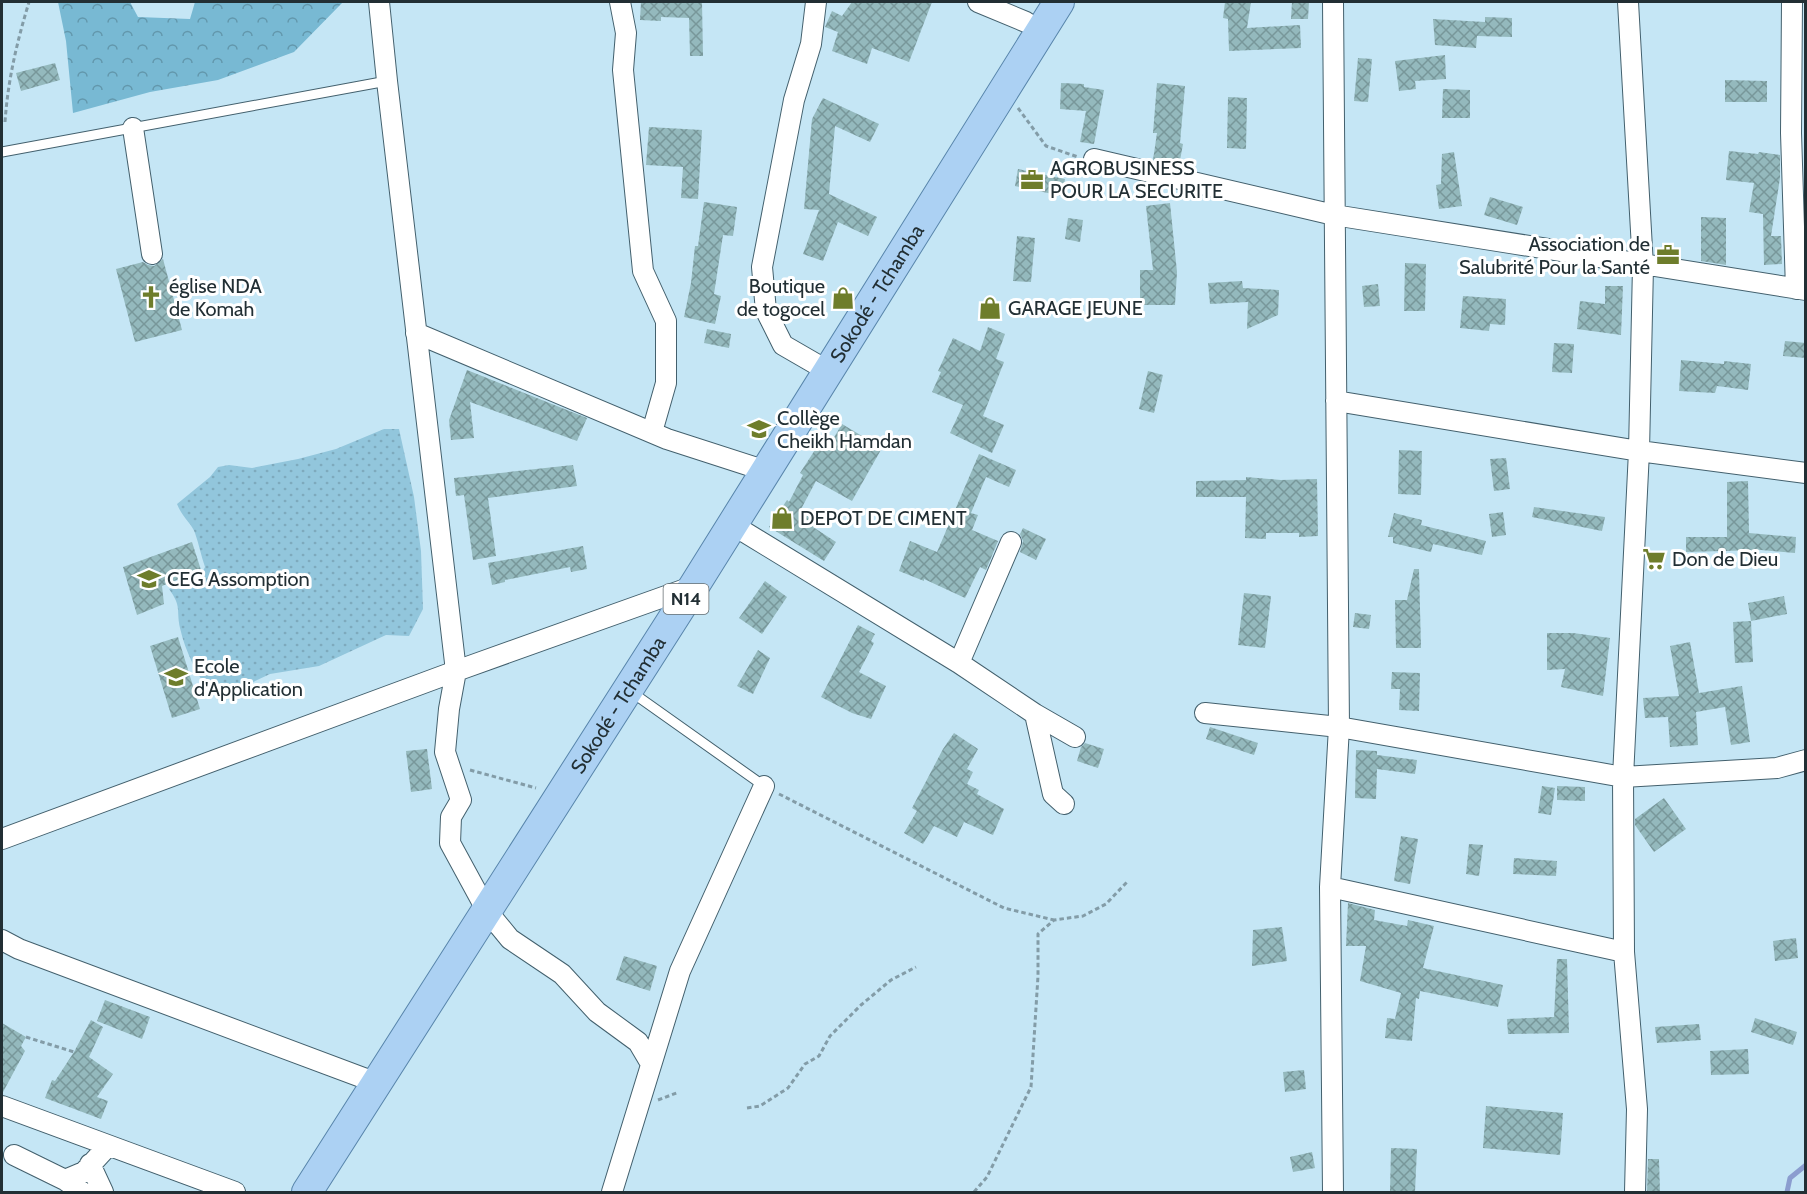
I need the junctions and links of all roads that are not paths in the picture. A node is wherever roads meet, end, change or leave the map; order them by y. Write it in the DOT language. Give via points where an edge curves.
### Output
graph roads {
  1 [pos="380,2"];
  2 [pos="620,2"];
  3 [pos="816,2"];
  4 [pos="978,2"];
  5 [pos="1059,2"];
  6 [pos="1333,2"];
  7 [pos="1628,2"];
  8 [pos="1792,2"];
  9 [pos="1026,22"];
  10 [pos="387,81"];
  11 [pos="133,128"];
  12 [pos="1798,134"];
  13 [pos="2,152"];
  14 [pos="1094,159"];
  15 [pos="1334,215"];
  16 [pos="152,254"];
  17 [pos="1643,266"];
  18 [pos="1801,289"];
  19 [pos="416,333"];
  20 [pos="828,371"];
  21 [pos="1336,401"];
  22 [pos="652,432"];
  23 [pos="1639,451"];
  24 [pos="766,471"];
  25 [pos="1806,473"];
  26 [pos="733,525"];
  27 [pos="1011,542"];
  28 [pos="694,586"];
  29 [pos="959,663"];
  30 [pos="456,671"];
  31 [pos="628,690"];
  32 [pos="1205,713"];
  33 [pos="1035,714"];
  34 [pos="1339,728"];
  35 [pos="1075,737"];
  36 [pos="1806,760"];
  37 [pos="1623,777"];
  38 [pos="764,786"];
  39 [pos="1064,804"];
  40 [pos="2,839"];
  41 [pos="1330,887"];
  42 [pos="488,910"];
  43 [pos="2,940"];
  44 [pos="1624,952"];
  45 [pos="651,1064"];
  46 [pos="377,1083"];
  47 [pos="2,1106"];
  48 [pos="108,1146"];
  49 [pos="14,1155"];
  50 [pos="90,1164"];
  51 [pos="65,1180"];
  52 [pos="82,1192"];
  53 [pos="103,1192"];
  54 [pos="235,1192"];
  55 [pos="307,1192"];
  56 [pos="612,1192"];
  57 [pos="1333,1192"];
  58 [pos="1635,1192"];
  1 -- 10 [label="street"];
  2 -- 22 [label="street" via="626,33 623,70 643,271 666,321 666,383"];
  3 -- 20 [label="street" via="811,44 794,100 762,267 766,311 783,345"];
  4 -- 9 [label="street"];
  5 -- 20 [label="main road, Sokodé - Tchamba / N14"];
  6 -- 15 [label="street"];
  7 -- 17 [label="street"];
  8 -- 12 [label="street"];
  10 -- 11 [label="lane"];
  10 -- 19 [label="street"];
  11 -- 13 [label="lane"];
  11 -- 16 [label="street"];
  12 -- 18 [label="street"];
  14 -- 15 [label="street"];
  15 -- 17 [label="street"];
  15 -- 21 [label="street"];
  17 -- 18 [label="street"];
  17 -- 23 [label="street"];
  19 -- 22 [label="street"];
  19 -- 30 [label="street"];
  20 -- 24 [label="main road, Sokodé - Tchamba / N14"];
  21 -- 23 [label="street"];
  21 -- 34 [label="street"];
  22 -- 24 [label="street"];
  23 -- 25 [label="street"];
  23 -- 37 [label="street"];
  24 -- 26 [label="main road, Sokodé - Tchamba / N14"];
  26 -- 28 [label="main road, Sokodé - Tchamba / N14"];
  26 -- 29 [label="street"];
  27 -- 29 [label="street"];
  28 -- 30 [label="street"];
  28 -- 31 [label="main road, Sokodé - Tchamba / N14"];
  29 -- 33 [label="street"];
  30 -- 40 [label="street"];
  30 -- 42 [label="street" via="445,752 461,800 451,817 450,843"];
  31 -- 38 [label="lane"];
  31 -- 42 [label="main road, Sokodé - Tchamba / N14"];
  32 -- 34 [label="street"];
  33 -- 35 [label="street"];
  33 -- 39 [label="street" via="1053,794"];
  34 -- 37 [label="street"];
  34 -- 41 [label="street"];
  36 -- 37 [label="street" via="1777,768"];
  37 -- 44 [label="street"];
  38 -- 45 [label="street" via="680,971"];
  41 -- 44 [label="street"];
  41 -- 57 [label="street"];
  42 -- 45 [label="street" via="510,939 561,974 597,1012 638,1042"];
  42 -- 46 [label="main road, Sokodé - Tchamba / N14"];
  43 -- 46 [label="street"];
  44 -- 58 [label="street" via="1636,1109"];
  45 -- 56 [label="street"];
  46 -- 55 [label="main road, Sokodé - Tchamba / N14"];
  47 -- 48 [label="street"];
  48 -- 50 [label="street"];
  48 -- 54 [label="street"];
  49 -- 51 [label="street"];
  50 -- 51 [label="street" via="84,1172"];
  50 -- 53 [label="street"];
  51 -- 52 [label="street"];
}
